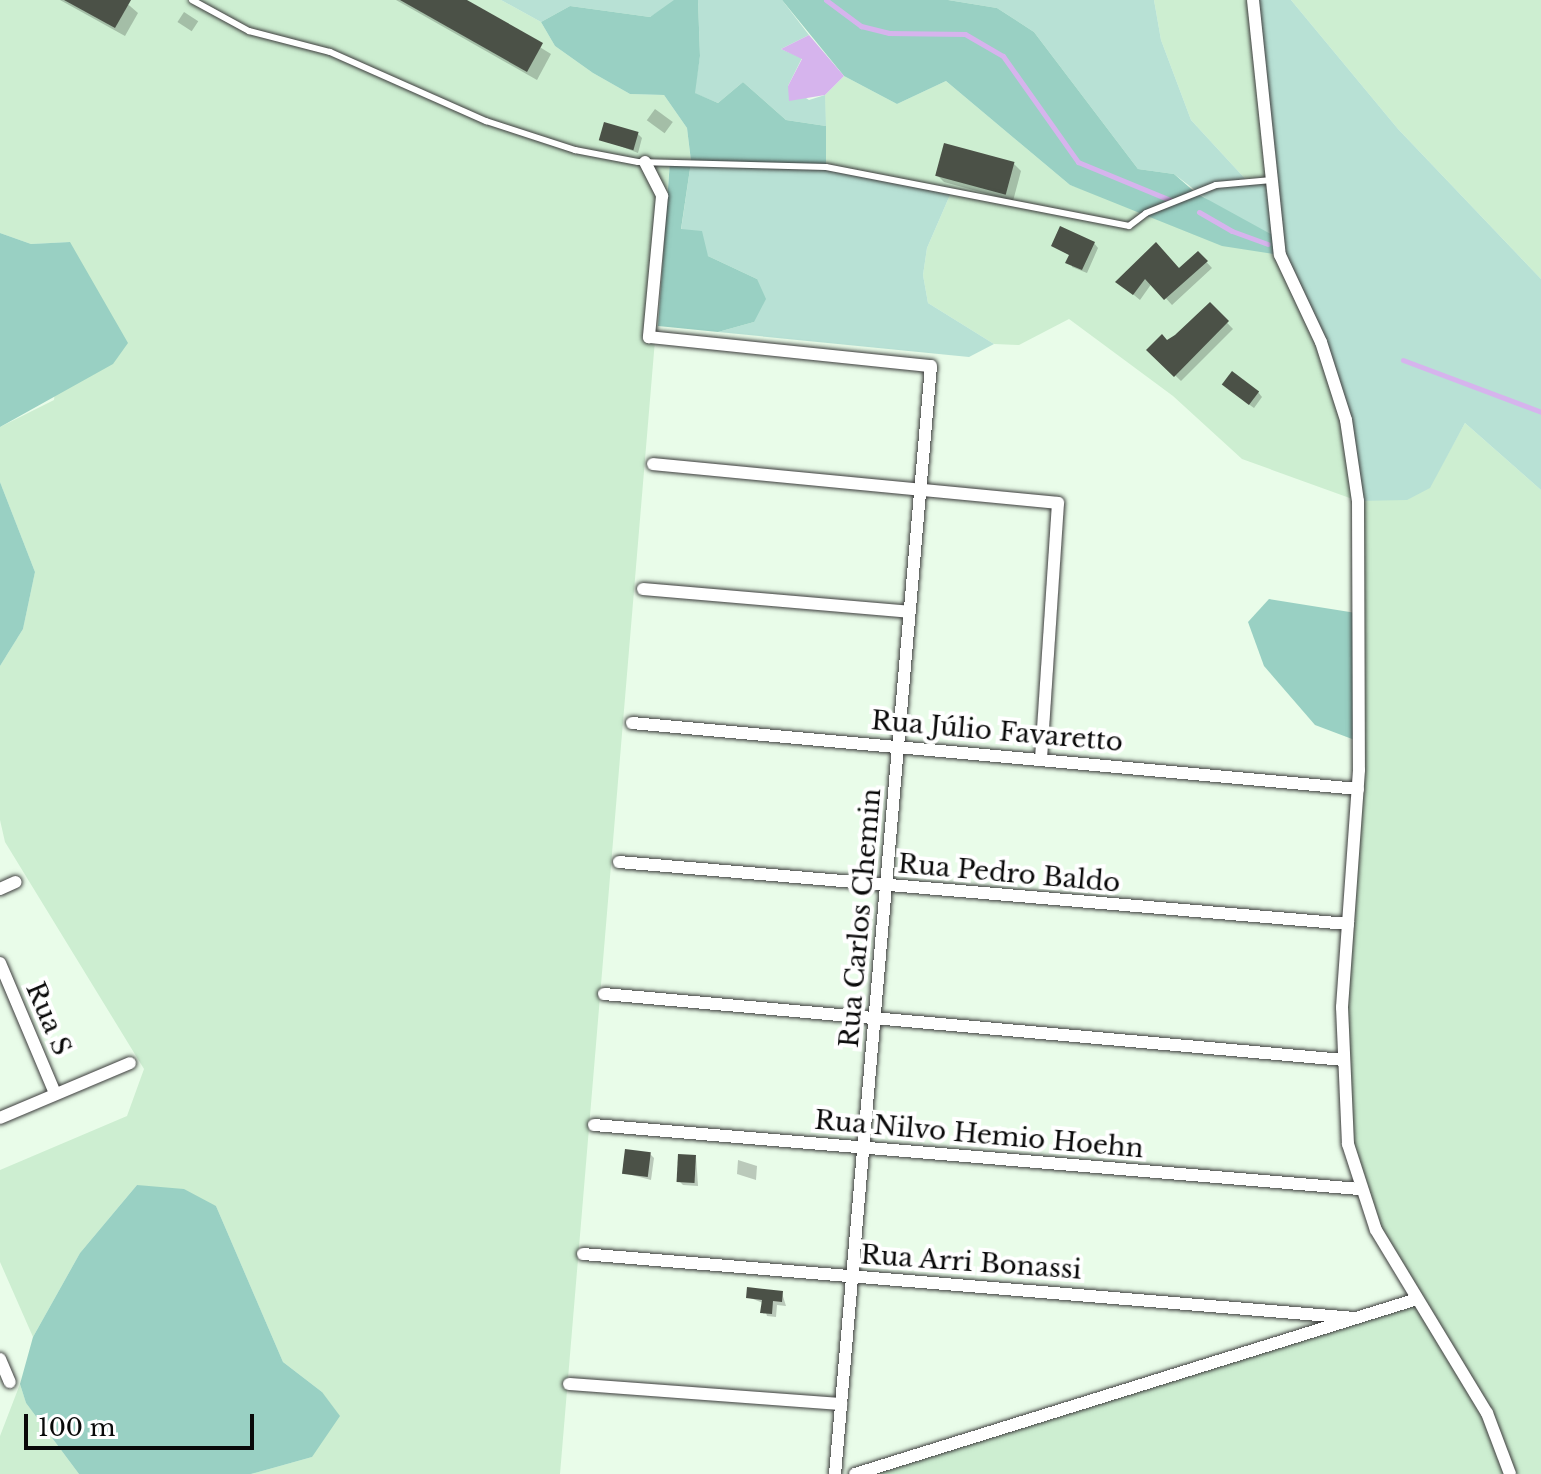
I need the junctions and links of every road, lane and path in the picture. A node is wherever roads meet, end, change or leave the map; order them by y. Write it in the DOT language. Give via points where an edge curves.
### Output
graph roads {
  1 [pos="192,0"];
  2 [pos="223,0"];
  3 [pos="1253,0"];
  4 [pos="218,10"];
  5 [pos="645,162"];
  6 [pos="1272,180"];
  7 [pos="653,464"];
  8 [pos="920,490"];
  9 [pos="643,589"];
  10 [pos="909,612"];
  11 [pos="632,723"];
  12 [pos="898,746"];
  13 [pos="1041,758"];
  14 [pos="1358,789"];
  15 [pos="619,862"];
  16 [pos="16,882"];
  17 [pos="886,885"];
  18 [pos="0,889"];
  19 [pos="1348,924"];
  20 [pos="0,963"];
  21 [pos="604,994"];
  22 [pos="874,1017"];
  23 [pos="1344,1060"];
  24 [pos="130,1063"];
  25 [pos="55,1093"];
  26 [pos="0,1118"];
  27 [pos="594,1125"];
  28 [pos="863,1147"];
  29 [pos="1360,1189"];
  30 [pos="583,1254"];
  31 [pos="852,1276"];
  32 [pos="1414,1300"];
  33 [pos="1355,1318"];
  34 [pos="0,1359"];
  35 [pos="10,1382"];
  36 [pos="569,1384"];
  37 [pos="841,1404"];
  38 [pos="835,1474"];
  39 [pos="855,1474"];
  40 [pos="1510,1474"];
  1 -- 4 [label="lane"];
  2 -- 4 [label="lane"];
  3 -- 6 [label="street"];
  4 -- 5 [label="lane" via="228,22 249,31 330,52 486,121 575,150"];
  5 -- 6 [label="lane" via="826,167 1129,226 1146,213 1216,185"];
  5 -- 8 [label="street, Rua Carlos Chemin" via="662,196 649,337 931,366"];
  6 -- 14 [label="street" via="1280,255 1321,342 1346,420 1358,501"];
  7 -- 8 [label="street"];
  8 -- 10 [label="street, Rua Carlos Chemin"];
  8 -- 13 [label="street" via="1058,503"];
  9 -- 10 [label="street"];
  10 -- 12 [label="street, Rua Carlos Chemin"];
  11 -- 12 [label="street, Rua Júlio Favaretto"];
  12 -- 13 [label="street, Rua Júlio Favaretto"];
  12 -- 17 [label="street, Rua Carlos Chemin"];
  13 -- 14 [label="street, Rua Júlio Favaretto"];
  14 -- 19 [label="street"];
  15 -- 17 [label="street, Rua Pedro Baldo"];
  16 -- 18 [label="street"];
  17 -- 19 [label="street, Rua Pedro Baldo"];
  17 -- 22 [label="street, Rua Carlos Chemin"];
  19 -- 23 [label="street"];
  20 -- 25 [label="street, Rua S"];
  21 -- 22 [label="street"];
  22 -- 23 [label="street"];
  22 -- 28 [label="street, Rua Carlos Chemin"];
  23 -- 29 [label="street" via="1348,1144"];
  24 -- 25 [label="street"];
  25 -- 26 [label="street"];
  27 -- 28 [label="street, Rua Nilvo Hemio Hoehn"];
  28 -- 29 [label="street, Rua Nilvo Hemio Hoehn"];
  28 -- 31 [label="street, Rua Carlos Chemin"];
  29 -- 32 [label="street"];
  30 -- 31 [label="street, Rua Arri Bonassi"];
  31 -- 33 [label="street, Rua Arri Bonassi"];
  31 -- 37 [label="street, Rua Carlos Chemin"];
  32 -- 33 [label="street"];
  32 -- 40 [label="street" via="1487,1413"];
  33 -- 39 [label="street"];
  34 -- 35 [label="street"];
  36 -- 37 [label="street"];
  37 -- 38 [label="street, Rua Carlos Chemin"];
}
